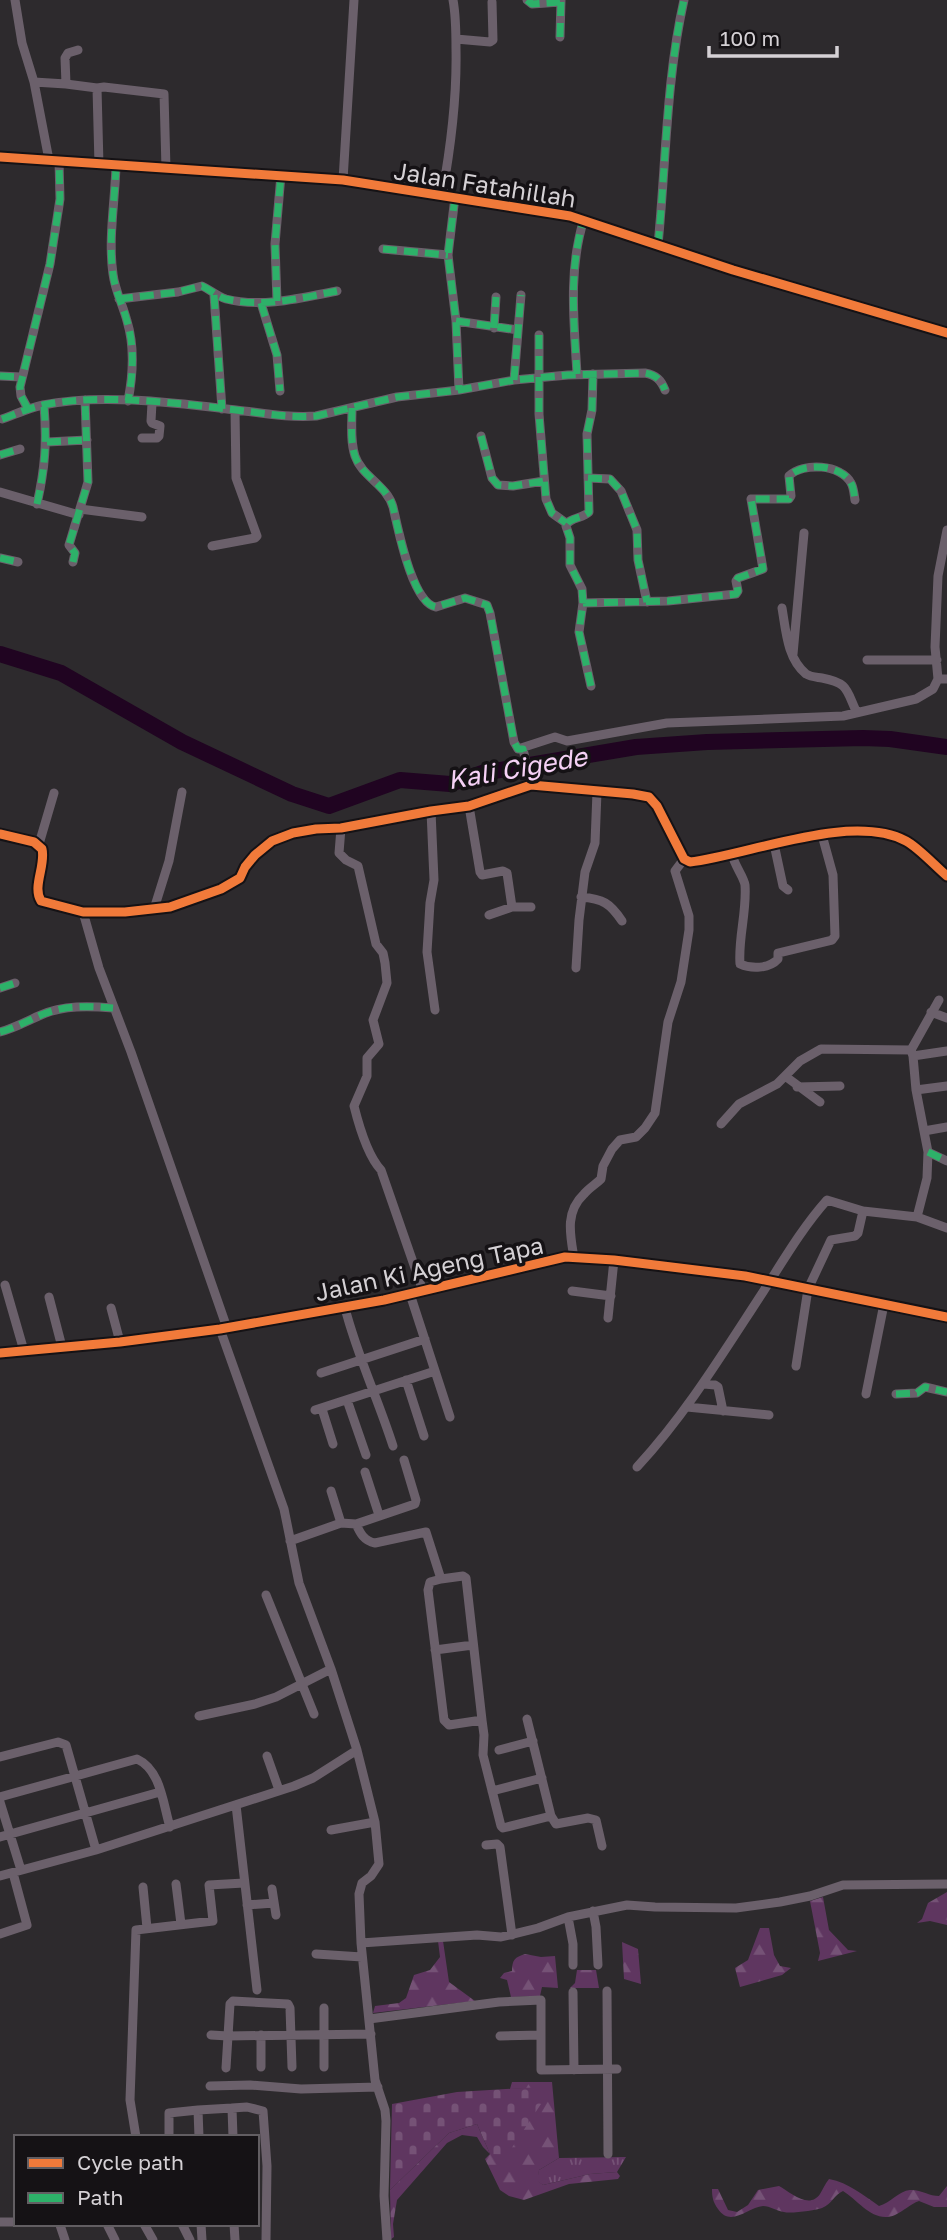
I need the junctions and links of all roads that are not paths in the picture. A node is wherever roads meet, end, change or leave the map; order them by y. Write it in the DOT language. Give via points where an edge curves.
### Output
graph roads {
  1 [pos="15,0"];
  2 [pos="354,0"];
  3 [pos="453,0"];
  4 [pos="527,0"];
  5 [pos="684,0"];
  6 [pos="560,1"];
  7 [pos="492,2"];
  8 [pos="560,37"];
  9 [pos="456,39"];
  10 [pos="78,50"];
  11 [pos="34,82"];
  12 [pos="66,84"];
  13 [pos="97,88"];
  14 [pos="0,157"];
  15 [pos="54,160"];
  16 [pos="99,165"];
  17 [pos="116,166"];
  18 [pos="166,169"];
  19 [pos="281,175"];
  20 [pos="343,180"];
  21 [pos="442,195"];
  22 [pos="455,197"];
  23 [pos="584,219"];
  24 [pos="658,245"];
  25 [pos="383,248"];
  26 [pos="449,254"];
  27 [pos="337,291"];
  28 [pos="214,295"];
  29 [pos="521,295"];
  30 [pos="496,298"];
  31 [pos="119,299"];
  32 [pos="277,301"];
  33 [pos="261,303"];
  34 [pos="456,321"];
  35 [pos="494,328"];
  36 [pos="518,330"];
  37 [pos="947,333"];
  38 [pos="539,335"];
  39 [pos="577,374"];
  40 [pos="593,374"];
  41 [pos="0,376"];
  42 [pos="21,377"];
  43 [pos="539,377"];
  44 [pos="514,380"];
  45 [pos="459,390"];
  46 [pos="666,390"];
  47 [pos="280,391"];
  48 [pos="85,400"];
  49 [pos="128,401"];
  50 [pos="152,403"];
  51 [pos="44,405"];
  52 [pos="352,408"];
  53 [pos="28,409"];
  54 [pos="222,409"];
  55 [pos="236,410"];
  56 [pos="2,419"];
  57 [pos="481,436"];
  58 [pos="142,438"];
  59 [pos="87,440"];
  60 [pos="47,442"];
  61 [pos="20,449"];
  62 [pos="0,455"];
  63 [pos="588,478"];
  64 [pos="544,481"];
  65 [pos="0,492"];
  66 [pos="855,500"];
  67 [pos="37,504"];
  68 [pos="79,512"];
  69 [pos="142,517"];
  70 [pos="566,523"];
  71 [pos="947,530"];
  72 [pos="804,533"];
  73 [pos="212,546"];
  74 [pos="0,558"];
  75 [pos="18,562"];
  76 [pos="73,562"];
  77 [pos="647,601"];
  78 [pos="583,603"];
  79 [pos="782,608"];
  80 [pos="793,656"];
  81 [pos="867,660"];
  82 [pos="937,660"];
  83 [pos="943,679"];
  84 [pos="591,686"];
  85 [pos="857,713"];
  86 [pos="523,753"];
  87 [pos="530,782"];
  88 [pos="182,792"];
  89 [pos="597,792"];
  90 [pos="54,793"];
  91 [pos="469,806"];
  92 [pos="431,811"];
  93 [pos="341,828"];
  94 [pos="0,834"];
  95 [pos="822,835"];
  96 [pos="39,844"];
  97 [pos="774,844"];
  98 [pos="732,854"];
  99 [pos="684,859"];
  100 [pos="947,876"];
  101 [pos="788,890"];
  102 [pos="581,897"];
  103 [pos="512,907"];
  104 [pos="531,907"];
  105 [pos="154,909"];
  106 [pos="83,912"];
  107 [pos="489,915"];
  108 [pos="622,921"];
  109 [pos="576,968"];
  110 [pos="15,983"];
  111 [pos="0,988"];
  112 [pos="939,1000"];
  113 [pos="113,1008"];
  114 [pos="435,1010"];
  115 [pos="932,1012"];
  116 [pos="947,1018"];
  117 [pos="0,1032"];
  118 [pos="947,1051"];
  119 [pos="912,1053"];
  120 [pos="785,1076"];
  121 [pos="840,1086"];
  122 [pos="947,1086"];
  123 [pos="797,1087"];
  124 [pos="916,1090"];
  125 [pos="820,1102"];
  126 [pos="721,1124"];
  127 [pos="947,1126"];
  128 [pos="924,1131"];
  129 [pos="928,1152"];
  130 [pos="947,1161"];
  131 [pos="863,1211"];
  132 [pos="917,1217"];
  133 [pos="947,1228"];
  134 [pos="574,1258"];
  135 [pos="614,1259"];
  136 [pos="770,1281"];
  137 [pos="5,1285"];
  138 [pos="808,1289"];
  139 [pos="423,1291"];
  140 [pos="572,1291"];
  141 [pos="411,1294"];
  142 [pos="611,1296"];
  143 [pos="49,1297"];
  144 [pos="884,1304"];
  145 [pos="111,1308"];
  146 [pos="345,1308"];
  147 [pos="947,1317"];
  148 [pos="608,1318"];
  149 [pos="223,1328"];
  150 [pos="425,1339"];
  151 [pos="120,1342"];
  152 [pos="62,1347"];
  153 [pos="24,1351"];
  154 [pos="0,1353"];
  155 [pos="361,1360"];
  156 [pos="796,1366"];
  157 [pos="435,1371"];
  158 [pos="321,1373"];
  159 [pos="406,1380"];
  160 [pos="704,1384"];
  161 [pos="374,1391"];
  162 [pos="947,1392"];
  163 [pos="866,1394"];
  164 [pos="896,1394"];
  165 [pos="347,1400"];
  166 [pos="687,1407"];
  167 [pos="723,1412"];
  168 [pos="769,1415"];
  169 [pos="450,1417"];
  170 [pos="424,1436"];
  171 [pos="333,1444"];
  172 [pos="393,1446"];
  173 [pos="366,1455"];
  174 [pos="404,1460"];
  175 [pos="637,1466"];
  176 [pos="365,1472"];
  177 [pos="331,1491"];
  178 [pos="379,1516"];
  179 [pos="341,1523"];
  180 [pos="356,1524"];
  181 [pos="290,1541"];
  182 [pos="441,1579"];
  183 [pos="266,1595"];
  184 [pos="473,1645"];
  185 [pos="435,1650"];
  186 [pos="331,1669"];
  187 [pos="302,1682"];
  188 [pos="314,1714"];
  189 [pos="200,1716"];
  190 [pos="527,1719"];
  191 [pos="482,1720"];
  192 [pos="533,1741"];
  193 [pos="356,1750"];
  194 [pos="499,1750"];
  195 [pos="267,1756"];
  196 [pos="0,1757"];
  197 [pos="75,1776"];
  198 [pos="542,1778"];
  199 [pos="279,1790"];
  200 [pos="492,1791"];
  201 [pos="160,1792"];
  202 [pos="0,1799"];
  203 [pos="236,1805"];
  204 [pos="86,1813"];
  205 [pos="551,1816"];
  206 [pos="375,1822"];
  207 [pos="170,1827"];
  208 [pos="331,1830"];
  209 [pos="5,1835"];
  210 [pos="486,1844"];
  211 [pos="602,1846"];
  212 [pos="96,1850"];
  213 [pos="17,1871"];
  214 [pos="0,1876"];
  215 [pos="176,1884"];
  216 [pos="244,1884"];
  217 [pos="947,1884"];
  218 [pos="143,1887"];
  219 [pos="272,1889"];
  220 [pos="274,1903"];
  221 [pos="247,1905"];
  222 [pos="593,1911"];
  223 [pos="276,1915"];
  224 [pos="568,1917"];
  225 [pos="181,1924"];
  226 [pos="148,1928"];
  227 [pos="0,1934"];
  228 [pos="512,1936"];
  229 [pos="361,1943"];
  230 [pos="316,1954"];
  231 [pos="362,1957"];
  232 [pos="573,1965"];
  233 [pos="598,1965"];
  234 [pos="257,1990"];
  235 [pos="607,1991"];
  236 [pos="573,1992"];
  237 [pos="324,2008"];
  238 [pos="369,2019"];
  239 [pos="324,2034"];
  240 [pos="371,2034"];
  241 [pos="211,2035"];
  242 [pos="261,2035"];
  243 [pos="291,2035"];
  244 [pos="541,2035"];
  245 [pos="228,2036"];
  246 [pos="500,2036"];
  247 [pos="261,2067"];
  248 [pos="292,2067"];
  249 [pos="324,2067"];
  250 [pos="226,2068"];
  251 [pos="612,2069"];
  252 [pos="574,2070"];
  253 [pos="210,2087"];
  254 [pos="378,2087"];
  255 [pos="232,2108"];
  256 [pos="198,2110"];
  257 [pos="136,2135"];
  258 [pos="169,2135"];
  259 [pos="199,2135"];
  260 [pos="233,2135"];
  261 [pos="608,2154"];
  262 [pos="262,2166"];
  263 [pos="266,2240"];
  264 [pos="387,2240"];
  1 -- 11 [label="street"];
  2 -- 20 [label="street"];
  3 -- 9 [label="street"];
  4 -- 6 [label="street" via="532,4"];
  5 -- 24 [label="street" via="672,74"];
  6 -- 8 [label="street"];
  7 -- 9 [label="street" via="493,40"];
  9 -- 21 [label="street" via="457,84"];
  10 -- 12 [label="street" via="65,58"];
  11 -- 12 [label="street"];
  11 -- 15 [label="street"];
  12 -- 13 [label="street"];
  13 -- 16 [label="street"];
  13 -- 18 [label="street" via="164,94"];
  14 -- 15 [label="street, Jalan Fatahillah"];
  15 -- 16 [label="street, Jalan Fatahillah"];
  15 -- 42 [label="street" via="60,199 50,264"];
  16 -- 17 [label="street, Jalan Fatahillah"];
  17 -- 18 [label="street, Jalan Fatahillah"];
  17 -- 31 [label="street" via="112,266"];
  18 -- 19 [label="street, Jalan Fatahillah"];
  19 -- 20 [label="street, Jalan Fatahillah"];
  19 -- 32 [label="street" via="275,244"];
  20 -- 21 [label="street, Jalan Fatahillah"];
  21 -- 22 [label="street, Jalan Fatahillah"];
  22 -- 23 [label="street, Jalan Fatahillah"];
  22 -- 26 [label="street"];
  23 -- 24 [label="street, Jalan Fatahillah"];
  23 -- 39 [label="street" via="574,264"];
  24 -- 37 [label="street, Jalan Fatahillah"];
  25 -- 26 [label="street"];
  26 -- 34 [label="street"];
  27 -- 32 [label="street"];
  28 -- 31 [label="street" via="204,286"];
  28 -- 33 [label="street"];
  28 -- 54 [label="street"];
  29 -- 36 [label="street"];
  30 -- 35 [label="street"];
  31 -- 49 [label="street" via="131,338"];
  32 -- 33 [label="street"];
  33 -- 47 [label="street" via="276,355"];
  34 -- 35 [label="street"];
  34 -- 45 [label="street"];
  35 -- 36 [label="street"];
  36 -- 44 [label="street"];
  38 -- 43 [label="street"];
  39 -- 40 [label="street"];
  39 -- 43 [label="street"];
  40 -- 46 [label="street" via="645,373 661,381"];
  40 -- 63 [label="street"];
  41 -- 42 [label="street"];
  42 -- 53 [label="street" via="20,392"];
  43 -- 44 [label="street"];
  43 -- 64 [label="street"];
  44 -- 45 [label="street"];
  45 -- 52 [label="street"];
  48 -- 49 [label="street"];
  48 -- 51 [label="street"];
  48 -- 59 [label="street"];
  49 -- 50 [label="street"];
  50 -- 54 [label="street"];
  50 -- 58 [label="street" via="151,421 160,426 159,436"];
  51 -- 53 [label="street"];
  51 -- 60 [label="street"];
  52 -- 55 [label="street" via="290,417"];
  52 -- 86 [label="street" via="355,457 390,498 405,560 426,603 436,607 465,598 487,605 514,742"];
  53 -- 56 [label="street"];
  54 -- 55 [label="street"];
  55 -- 73 [label="street" via="236,478 257,536"];
  57 -- 64 [label="street" via="498,485"];
  59 -- 60 [label="street"];
  59 -- 68 [label="street" via="88,482"];
  60 -- 67 [label="street"];
  61 -- 62 [label="street"];
  63 -- 70 [label="street" via="589,512"];
  63 -- 77 [label="street" via="610,479 621,491 637,530"];
  64 -- 70 [label="street" via="550,510"];
  65 -- 67 [label="street"];
  66 -- 77 [label="street" via="849,481 830,468 791,472 789,499 751,500 762,570 738,578 735,594"];
  67 -- 68 [label="street"];
  68 -- 69 [label="street"];
  68 -- 76 [label="street" via="69,545 75,553"];
  70 -- 78 [label="street" via="570,565 582,589"];
  71 -- 82 [label="street" via="938,576"];
  72 -- 80 [label="street"];
  74 -- 75 [label="street"];
  77 -- 78 [label="street"];
  78 -- 84 [label="street" via="579,632"];
  79 -- 80 [label="street"];
  80 -- 85 [label="street" via="809,676 840,681"];
  81 -- 82 [label="street"];
  82 -- 83 [label="street"];
  83 -- 85 [label="street" via="916,699"];
  85 -- 86 [label="street" via="667,723 567,741 555,737"];
  86 -- 87 [label="street"];
  87 -- 89 [label="street"];
  87 -- 91 [label="street"];
  88 -- 105 [label="street"];
  89 -- 99 [label="street" via="649,797"];
  89 -- 102 [label="street" via="595,843"];
  90 -- 96 [label="street"];
  91 -- 92 [label="street"];
  91 -- 103 [label="street" via="480,872 507,873"];
  92 -- 93 [label="street"];
  92 -- 114 [label="street" via="434,880 427,951"];
  93 -- 105 [label="street" via="280,837 255,855 240,878 221,889 170,908"];
  93 -- 139 [label="street" via="339,853 358,866 387,975 373,1020 379,1044 368,1058 367,1076 354,1106"];
  94 -- 96 [label="street"];
  95 -- 97 [label="street"];
  95 -- 98 [label="street" via="834,875 835,936 778,953 778,959 766,966 740,964 745,881"];
  95 -- 100 [label="street" via="868,832 907,841"];
  96 -- 106 [label="street" via="44,858 38,898"];
  97 -- 98 [label="street"];
  97 -- 101 [label="street" via="783,886"];
  98 -- 99 [label="street" via="690,862"];
  99 -- 134 [label="street" via="675,871 689,916 688,949 668,1022 655,1113 636,1137 620,1140 612,1149 601,1179 575,1205 569,1220"];
  102 -- 108 [label="street" via="612,906"];
  102 -- 109 [label="street"];
  103 -- 104 [label="street"];
  103 -- 107 [label="street"];
  105 -- 106 [label="street"];
  106 -- 113 [label="street"];
  110 -- 111 [label="street"];
  112 -- 115 [label="street"];
  113 -- 117 [label="street" via="53,1011"];
  113 -- 149 [label="street"];
  115 -- 116 [label="street"];
  115 -- 119 [label="street"];
  118 -- 119 [label="street"];
  119 -- 120 [label="street" via="825,1049 800,1061"];
  119 -- 124 [label="street"];
  120 -- 123 [label="street"];
  120 -- 126 [label="street" via="739,1104"];
  121 -- 123 [label="street"];
  122 -- 124 [label="street"];
  123 -- 125 [label="street"];
  124 -- 128 [label="street"];
  127 -- 128 [label="street"];
  128 -- 129 [label="street"];
  129 -- 130 [label="street"];
  129 -- 132 [label="street" via="928,1178"];
  131 -- 132 [label="street"];
  131 -- 136 [label="street" via="827,1200"];
  131 -- 138 [label="street" via="857,1235 831,1240"];
  132 -- 133 [label="street"];
  134 -- 135 [label="street, Jalan Ki Ageng Tapa"];
  134 -- 139 [label="street, Jalan Ki Ageng Tapa" via="538,1262"];
  135 -- 136 [label="street, Jalan Ki Ageng Tapa"];
  135 -- 142 [label="street"];
  136 -- 138 [label="street, Jalan Ki Ageng Tapa"];
  136 -- 160 [label="street"];
  137 -- 153 [label="street"];
  138 -- 144 [label="street, Jalan Ki Ageng Tapa"];
  138 -- 156 [label="street"];
  139 -- 141 [label="street, Jalan Ki Ageng Tapa"];
  140 -- 142 [label="street"];
  141 -- 146 [label="street, Jalan Ki Ageng Tapa"];
  141 -- 150 [label="street"];
  142 -- 148 [label="street"];
  143 -- 152 [label="street"];
  144 -- 147 [label="street, Jalan Ki Ageng Tapa"];
  144 -- 163 [label="street"];
  145 -- 151 [label="street"];
  146 -- 149 [label="street, Jalan Ki Ageng Tapa"];
  146 -- 155 [label="street"];
  149 -- 151 [label="street, Jalan Ki Ageng Tapa"];
  149 -- 181 [label="street" via="284,1509"];
  150 -- 155 [label="street"];
  150 -- 157 [label="street"];
  151 -- 152 [label="street, Jalan Ki Ageng Tapa"];
  152 -- 153 [label="street, Jalan Ki Ageng Tapa"];
  153 -- 154 [label="street, Jalan Ki Ageng Tapa"];
  155 -- 158 [label="street"];
  155 -- 161 [label="street"];
  157 -- 159 [label="street"];
  157 -- 169 [label="street"];
  159 -- 161 [label="street"];
  159 -- 170 [label="street"];
  160 -- 166 [label="street"];
  160 -- 167 [label="street" via="718,1387"];
  161 -- 165 [label="street"];
  161 -- 172 [label="street"];
  162 -- 164 [label="street" via="926,1387 917,1393"];
  165 -- 171 [label="street" via="319,1409"];
  165 -- 173 [label="street"];
  166 -- 167 [label="street"];
  166 -- 175 [label="street"];
  167 -- 168 [label="street"];
  174 -- 178 [label="street" via="416,1502"];
  176 -- 178 [label="street"];
  177 -- 179 [label="street"];
  178 -- 180 [label="street"];
  179 -- 180 [label="street"];
  179 -- 181 [label="street"];
  180 -- 182 [label="street" via="362,1536 375,1543 426,1532"];
  181 -- 186 [label="street" via="299,1583"];
  182 -- 184 [label="street" via="466,1578"];
  182 -- 185 [label="street" via="430,1582 428,1590"];
  183 -- 187 [label="street"];
  184 -- 185 [label="street"];
  184 -- 191 [label="street"];
  185 -- 191 [label="street" via="446,1724"];
  186 -- 187 [label="street"];
  186 -- 193 [label="street"];
  187 -- 188 [label="street"];
  187 -- 189 [label="street" via="276,1697"];
  190 -- 192 [label="street"];
  191 -- 200 [label="street" via="483,1755"];
  192 -- 194 [label="street"];
  192 -- 198 [label="street"];
  193 -- 199 [label="street" via="313,1778"];
  193 -- 206 [label="street"];
  195 -- 199 [label="street"];
  196 -- 197 [label="street" via="64,1742"];
  197 -- 201 [label="street" via="137,1759 151,1770"];
  197 -- 202 [label="street"];
  197 -- 204 [label="street"];
  198 -- 200 [label="street"];
  198 -- 205 [label="street"];
  199 -- 203 [label="street"];
  200 -- 205 [label="street" via="503,1828"];
  201 -- 204 [label="street"];
  201 -- 207 [label="street"];
  202 -- 209 [label="street"];
  203 -- 207 [label="street"];
  203 -- 216 [label="street"];
  204 -- 209 [label="street"];
  204 -- 212 [label="street"];
  205 -- 211 [label="street" via="556,1824 596,1819"];
  206 -- 208 [label="street"];
  206 -- 229 [label="street" via="379,1864 360,1887"];
  207 -- 212 [label="street"];
  209 -- 213 [label="street"];
  210 -- 228 [label="street" via="500,1847"];
  212 -- 213 [label="street"];
  213 -- 214 [label="street"];
  213 -- 227 [label="street" via="27,1925"];
  215 -- 225 [label="street"];
  216 -- 221 [label="street"];
  216 -- 225 [label="street" via="209,1885 213,1921"];
  217 -- 222 [label="street" via="843,1885 736,1908 627,1905"];
  218 -- 226 [label="street"];
  219 -- 220 [label="street"];
  220 -- 221 [label="street"];
  220 -- 223 [label="street"];
  221 -- 234 [label="street"];
  222 -- 224 [label="street"];
  222 -- 233 [label="street"];
  224 -- 228 [label="street"];
  224 -- 232 [label="street"];
  225 -- 226 [label="street"];
  226 -- 257 [label="street" via="136,1930 130,2101"];
  228 -- 229 [label="street"];
  229 -- 231 [label="street"];
  230 -- 231 [label="street"];
  231 -- 238 [label="street"];
  235 -- 251 [label="street"];
  236 -- 252 [label="street"];
  237 -- 239 [label="street"];
  238 -- 240 [label="street"];
  238 -- 244 [label="street" via="541,2000"];
  239 -- 240 [label="street"];
  239 -- 243 [label="street"];
  239 -- 249 [label="street"];
  240 -- 254 [label="street"];
  241 -- 245 [label="street"];
  242 -- 243 [label="street"];
  242 -- 245 [label="street"];
  242 -- 247 [label="street"];
  243 -- 245 [label="street" via="288,2004 233,2001"];
  243 -- 248 [label="street"];
  244 -- 246 [label="street"];
  244 -- 252 [label="street" via="541,2070"];
  245 -- 250 [label="street"];
  251 -- 252 [label="street"];
  251 -- 261 [label="street"];
  253 -- 254 [label="street"];
  254 -- 264 [label="street" via="386,2122"];
  255 -- 256 [label="street"];
  255 -- 260 [label="street"];
  255 -- 262 [label="street" via="263,2111"];
  256 -- 258 [label="street" via="169,2113"];
  256 -- 259 [label="street"];
  262 -- 263 [label="street"];
}
